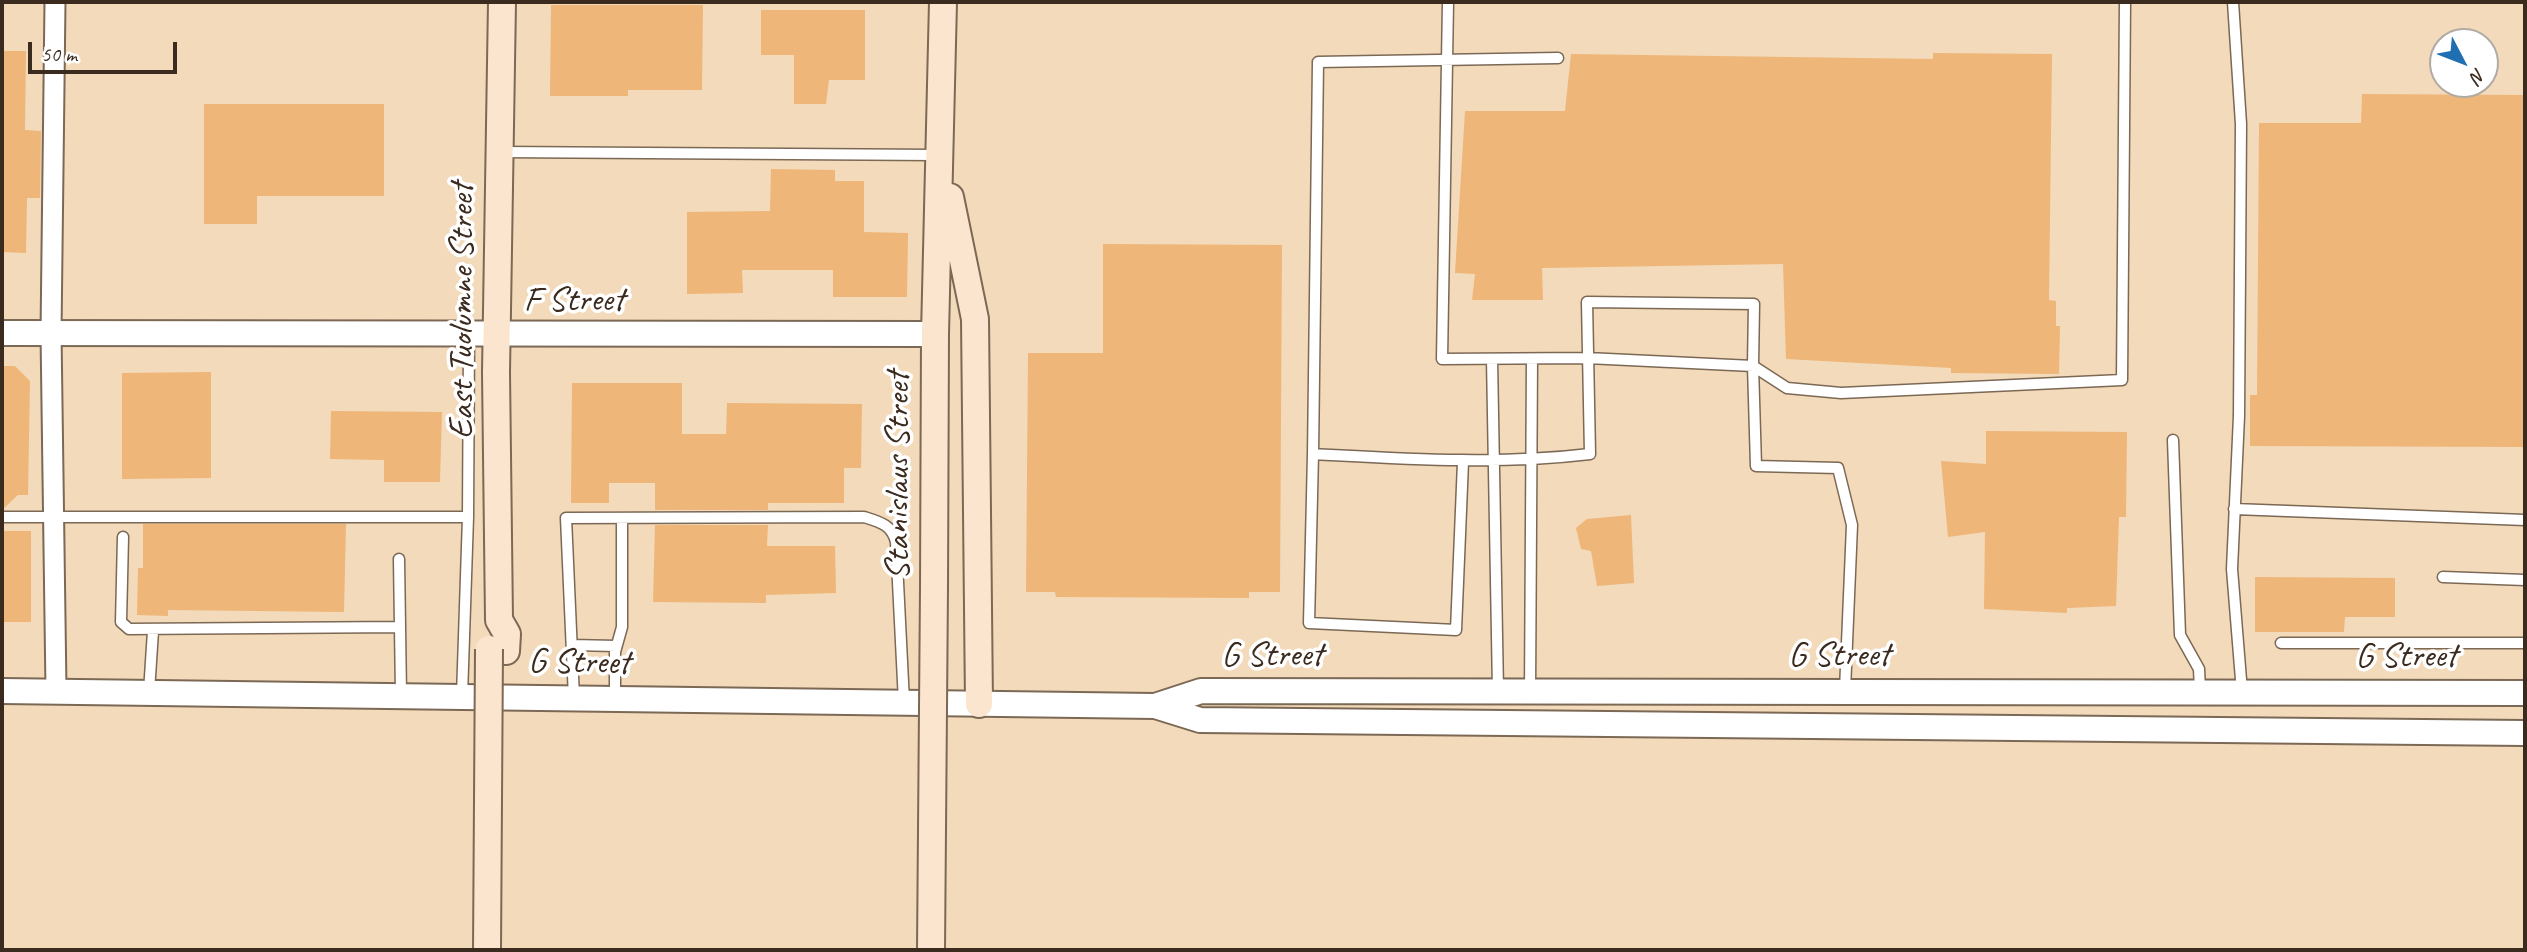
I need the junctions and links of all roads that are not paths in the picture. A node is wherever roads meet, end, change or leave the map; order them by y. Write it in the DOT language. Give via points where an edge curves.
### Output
graph roads {
  1 [pos="55,2"];
  2 [pos="502,2"];
  3 [pos="943,2"];
  4 [pos="1448,2"];
  5 [pos="2125,2"];
  6 [pos="2233,2"];
  7 [pos="1558,58"];
  8 [pos="1448,61"];
  9 [pos="499,152"];
  10 [pos="942,155"];
  11 [pos="2,333"];
  12 [pos="51,333"];
  13 [pos="935,334"];
  14 [pos="469,336"];
  15 [pos="498,336"];
  16 [pos="1587,358"];
  17 [pos="1492,359"];
  18 [pos="1532,359"];
  19 [pos="1753,366"];
  20 [pos="2173,440"];
  21 [pos="1313,454"];
  22 [pos="1493,461"];
  23 [pos="1533,461"];
  24 [pos="1463,462"];
  25 [pos="2234,509"];
  26 [pos="2,517"];
  27 [pos="53,517"];
  28 [pos="468,517"];
  29 [pos="622,518"];
  30 [pos="2525,520"];
  31 [pos="123,537"];
  32 [pos="399,559"];
  33 [pos="2443,578"];
  34 [pos="2525,580"];
  35 [pos="400,628"];
  36 [pos="153,631"];
  37 [pos="2281,643"];
  38 [pos="2525,643"];
  39 [pos="572,645"];
  40 [pos="616,646"];
  41 [pos="498,650"];
  42 [pos="56,690"];
  43 [pos="2,691"];
  44 [pos="1498,691"];
  45 [pos="1530,691"];
  46 [pos="1845,691"];
  47 [pos="149,692"];
  48 [pos="2200,692"];
  49 [pos="2242,692"];
  50 [pos="2525,693"];
  51 [pos="401,695"];
  52 [pos="462,696"];
  53 [pos="574,698"];
  54 [pos="615,698"];
  55 [pos="904,703"];
  56 [pos="979,704"];
  57 [pos="1155,706"];
  58 [pos="2525,733"];
  59 [pos="487,950"];
  60 [pos="504,950"];
  61 [pos="931,950"];
  1 -- 12 [label="street"];
  2 -- 9 [label="main road, East Tuolumne Street"];
  3 -- 10 [label="main road, Stanislaus Street"];
  4 -- 8 [label="lane"];
  5 -- 19 [label="lane" via="2122,380 1842,393 1787,388"];
  6 -- 25 [label="lane" via="2241,124"];
  7 -- 8 [label="lane"];
  8 -- 17 [label="lane" via="1442,359"];
  8 -- 21 [label="lane" via="1318,62"];
  9 -- 10 [label="lane"];
  9 -- 15 [label="main road, East Tuolumne Street"];
  10 -- 13 [label="main road, Stanislaus Street"];
  10 -- 56 [label="main road" via="975,319"];
  11 -- 12 [label="street, F Street"];
  12 -- 14 [label="street, F Street"];
  12 -- 27 [label="street"];
  13 -- 15 [label="street, F Street"];
  13 -- 61 [label="main road, Stanislaus Street, bridge"];
  14 -- 15 [label="street, F Street"];
  14 -- 28 [label="lane"];
  15 -- 41 [label="main road, East Tuolumne Street" via="499,621 490,632"];
  16 -- 18 [label="lane"];
  16 -- 19 [label="lane"];
  16 -- 19 [label="lane" via="1587,302 1754,304"];
  16 -- 23 [label="lane" via="1590,454"];
  17 -- 18 [label="lane"];
  17 -- 22 [label="lane"];
  18 -- 23 [label="lane"];
  19 -- 46 [label="lane" via="1756,466 1838,468 1852,524"];
  20 -- 48 [label="lane" via="2180,635 2199,669"];
  21 -- 24 [label="lane"];
  21 -- 24 [label="lane" via="1309,623 1456,630"];
  22 -- 23 [label="lane"];
  22 -- 24 [label="lane"];
  22 -- 44 [label="lane"];
  23 -- 45 [label="lane"];
  25 -- 30 [label="lane"];
  25 -- 49 [label="lane" via="2232,569"];
  26 -- 27 [label="lane"];
  27 -- 28 [label="lane"];
  27 -- 42 [label="street"];
  28 -- 52 [label="lane"];
  29 -- 39 [label="lane" via="566,518"];
  29 -- 40 [label="lane" via="622,627"];
  29 -- 55 [label="lane" via="864,517 883,523 893,531 896,542"];
  31 -- 36 [label="lane" via="121,622 129,629"];
  32 -- 35 [label="lane"];
  33 -- 34 [label="lane"];
  35 -- 36 [label="lane"];
  35 -- 51 [label="lane"];
  36 -- 47 [label="lane"];
  37 -- 38 [label="lane"];
  39 -- 40 [label="lane"];
  39 -- 53 [label="lane"];
  40 -- 54 [label="lane"];
  41 -- 59 [label="main road, East Tuolumne Street, bridge"];
  41 -- 60 [label="main road, East Tuolumne Street"];
  42 -- 43 [label="street, G Street"];
  42 -- 47 [label="street, G Street"];
  44 -- 45 [label="street, G Street"];
  44 -- 57 [label="street, G Street" via="1201,691"];
  45 -- 46 [label="street, G Street"];
  46 -- 48 [label="street, G Street"];
  47 -- 51 [label="street, G Street"];
  48 -- 49 [label="street, G Street"];
  49 -- 50 [label="street, G Street"];
  51 -- 52 [label="street, G Street"];
  52 -- 53 [label="street, G Street"];
  53 -- 54 [label="street, G Street"];
  54 -- 55 [label="street, G Street"];
  55 -- 56 [label="street, G Street"];
  56 -- 57 [label="street, G Street"];
  57 -- 58 [label="street, G Street" via="1200,720"];
}
